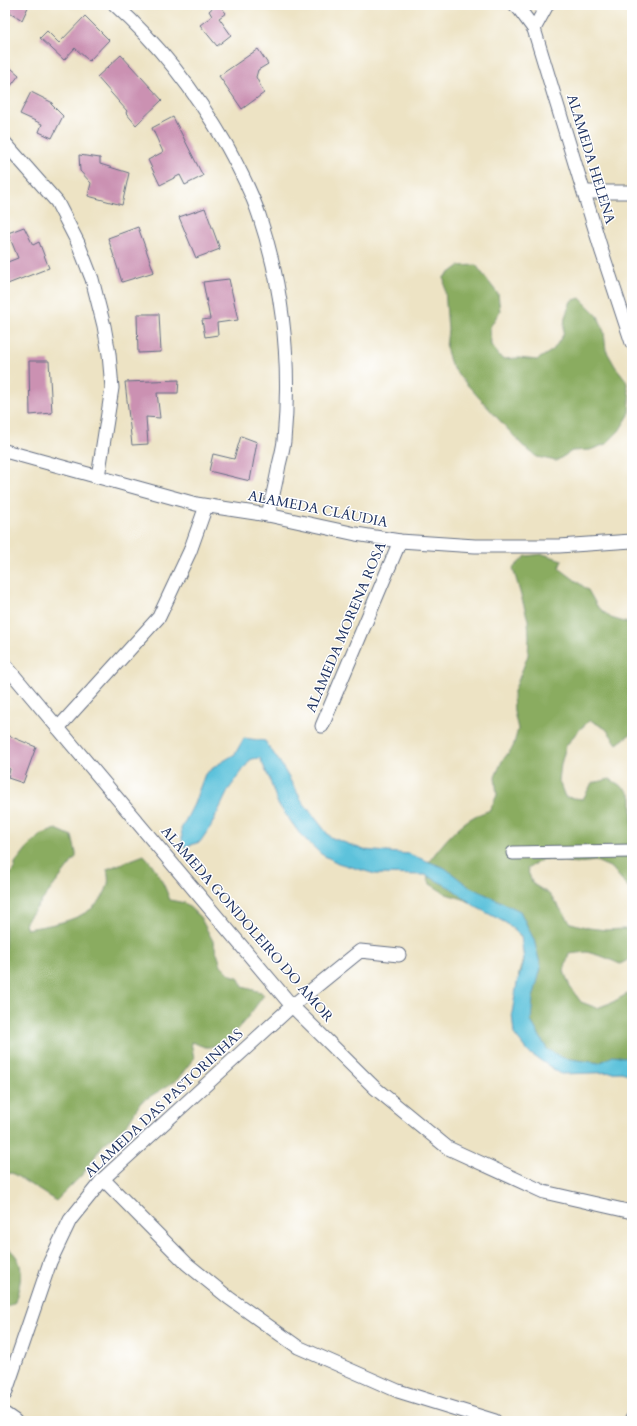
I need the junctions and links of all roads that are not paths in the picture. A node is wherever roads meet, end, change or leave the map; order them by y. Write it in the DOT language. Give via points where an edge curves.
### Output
graph roads {
  1 [pos="115,5"];
  2 [pos="515,5"];
  3 [pos="547,5"];
  4 [pos="534,29"];
  5 [pos="5,143"];
  6 [pos="585,192"];
  7 [pos="632,192"];
  8 [pos="632,343"];
  9 [pos="5,451"];
  10 [pos="98,477"];
  11 [pos="206,506"];
  12 [pos="268,515"];
  13 [pos="400,540"];
  14 [pos="632,541"];
  15 [pos="5,665"];
  16 [pos="322,726"];
  17 [pos="58,728"];
  18 [pos="632,851"];
  19 [pos="513,853"];
  20 [pos="399,955"];
  21 [pos="292,1006"];
  22 [pos="103,1179"];
  23 [pos="632,1212"];
  24 [pos="5,1394"];
  25 [pos="5,1414"];
  26 [pos="15,1421"];
  27 [pos="494,1421"];
  1 -- 12 [label="street" via="158,48 182,77 216,127 240,169 259,214 276,282 287,362 284,443"];
  2 -- 4 [label="street, ALAMEDA HELENA"];
  3 -- 4 [label="street"];
  4 -- 6 [label="street, ALAMEDA HELENA"];
  5 -- 10 [label="street" via="57,202 78,243 92,279 104,326 112,388"];
  6 -- 7 [label="street"];
  6 -- 8 [label="street, ALAMEDA HELENA"];
  9 -- 10 [label="street, ALAMEDA CLÁUDIA"];
  10 -- 11 [label="street, ALAMEDA CLÁUDIA"];
  11 -- 12 [label="street, ALAMEDA CLÁUDIA"];
  11 -- 17 [label="street" via="190,551 160,617"];
  12 -- 13 [label="street, ALAMEDA CLÁUDIA" via="356,534"];
  13 -- 14 [label="street, ALAMEDA CLÁUDIA" via="475,546 559,546"];
  13 -- 16 [label="street, ALAMEDA MORENA ROSA"];
  15 -- 17 [label="street, ALAMEDA GONDOLEIRO DO AMOR"];
  17 -- 21 [label="street, ALAMEDA GONDOLEIRO DO AMOR"];
  18 -- 19 [label="street"];
  20 -- 21 [label="street, ALAMEDA DAS PASTORINHAS" via="360,951"];
  21 -- 22 [label="street, ALAMEDA DAS PASTORINHAS"];
  21 -- 23 [label="street, ALAMEDA GONDOLEIRO DO AMOR" via="375,1088 448,1148 544,1192"];
  22 -- 24 [label="street, ALAMEDA DAS PASTORINHAS" via="70,1220 50,1262"];
  22 -- 27 [label="street" via="187,1264 229,1298 298,1347 398,1391"];
  25 -- 26 [label="street"];
}
